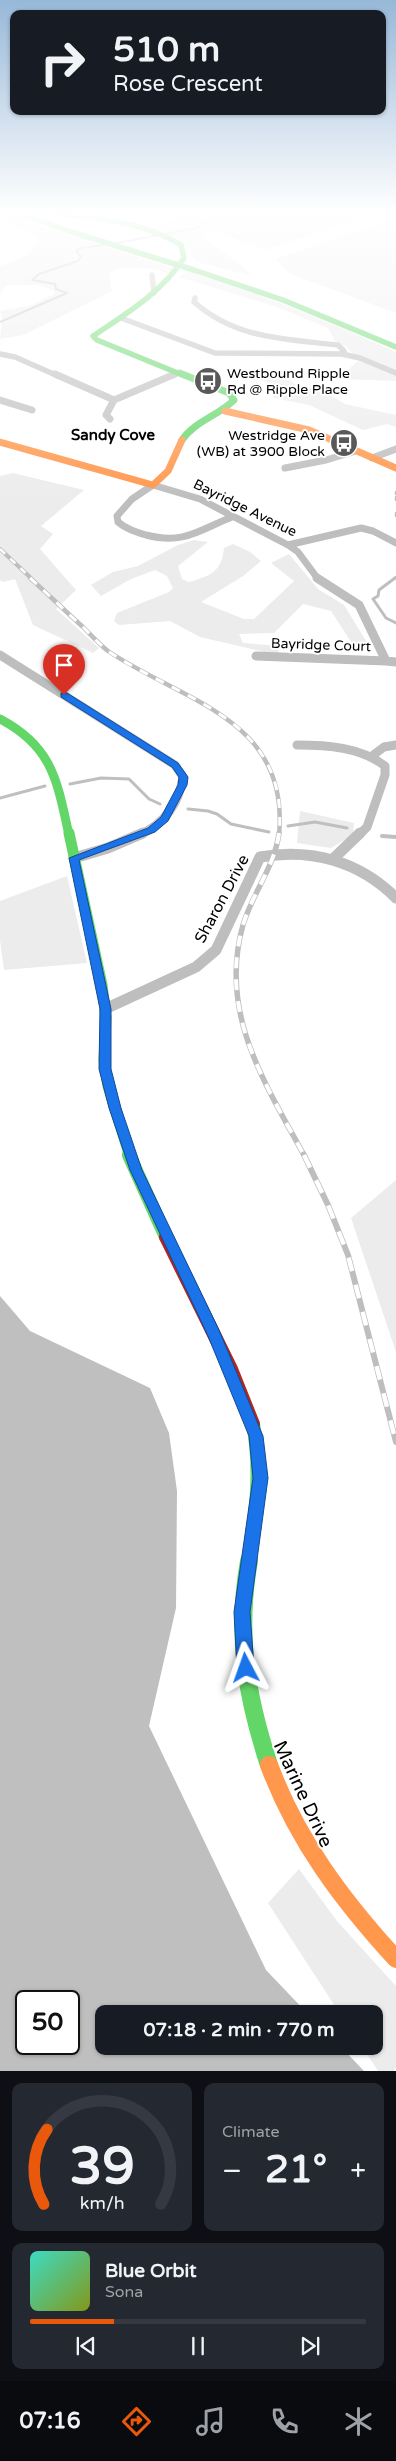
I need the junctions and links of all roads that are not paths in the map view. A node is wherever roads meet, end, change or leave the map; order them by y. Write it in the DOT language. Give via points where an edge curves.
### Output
graph roads {
  1 [pos="132,310"];
  2 [pos="201,310"];
  3 [pos="306,310"];
  4 [pos="323,310"];
  5 [pos="121,318"];
  6 [pos="396,338"];
  7 [pos="396,347"];
  8 [pos="0,354"];
  9 [pos="342,354"];
  10 [pos="180,372"];
  11 [pos="396,373"];
  12 [pos="0,400"];
  13 [pos="114,400"];
  14 [pos="32,410"];
  15 [pos="225,411"];
  16 [pos="110,419"];
  17 [pos="0,442"];
  18 [pos="396,449"];
  19 [pos="356,451"];
  20 [pos="372,458"];
  21 [pos="285,468"];
  22 [pos="396,468"];
  23 [pos="153,485"];
  24 [pos="232,516"];
  25 [pos="396,543"];
  26 [pos="288,545"];
  27 [pos="0,654"];
  28 [pos="256,656"];
  29 [pos="386,661"];
  30 [pos="396,662"];
  31 [pos="0,719"];
  32 [pos="297,745"];
  33 [pos="396,745"];
  34 [pos="372,756"];
  35 [pos="396,762"];
  36 [pos="385,766"];
  37 [pos="333,859"];
  38 [pos="75,862"];
  39 [pos="396,898"];
  40 [pos="105,1009"];
  41 [pos="396,1958"];
  1 -- 5 [label="main road"];
  2 -- 9 [label="street" via="231,327 338,346 344,351"];
  3 -- 7 [label="main road"];
  4 -- 6 [label="main road"];
  5 -- 9 [label="street" via="216,353"];
  5 -- 10 [label="main road" via="93,336"];
  8 -- 13 [label="street"];
  9 -- 11 [label="street"];
  10 -- 13 [label="street"];
  10 -- 15 [label="main road" via="229,393 234,400"];
  12 -- 14 [label="street"];
  13 -- 16 [label="street" via="106,415"];
  15 -- 19 [label="main road" via="309,430"];
  15 -- 23 [label="main road" via="186,432 174,464 163,481"];
  17 -- 23 [label="main road, Bayridge Avenue"];
  18 -- 20 [label="street"];
  19 -- 20 [label="main road"];
  19 -- 21 [label="street"];
  20 -- 22 [label="main road"];
  23 -- 24 [label="street, Bayridge Avenue" via="200,500"];
  23 -- 24 [label="street" via="118,513 121,525 159,539 176,541"];
  24 -- 26 [label="street, Bayridge Avenue"];
  25 -- 26 [label="street" via="361,528"];
  26 -- 29 [label="street, Bayridge Avenue" via="298,552 318,579 359,605"];
  27 -- 38 [label="street" via="175,765 183,777 183,785 165,819 151,830"];
  28 -- 29 [label="street, Bayridge Court"];
  29 -- 30 [label="street"];
  31 -- 38 [label="main road, Marine Drive" via="19,729 50,761"];
  32 -- 34 [label="street" via="315,744"];
  33 -- 34 [label="street" via="384,747"];
  34 -- 36 [label="street"];
  35 -- 36 [label="street"];
  36 -- 37 [label="street" via="385,775 367,827"];
  37 -- 39 [label="street, Sharon Drive" via="366,872"];
  37 -- 40 [label="street, Sharon Drive" via="280,852 260,857 216,950 196,967"];
  38 -- 40 [label="main road, Marine Drive"];
  40 -- 41 [label="main road, Marine Drive" via="105,1069 136,1170 214,1335 256,1436 260,1478 242,1612 247,1687 262,1752 285,1805 318,1866 378,1942"];
}
